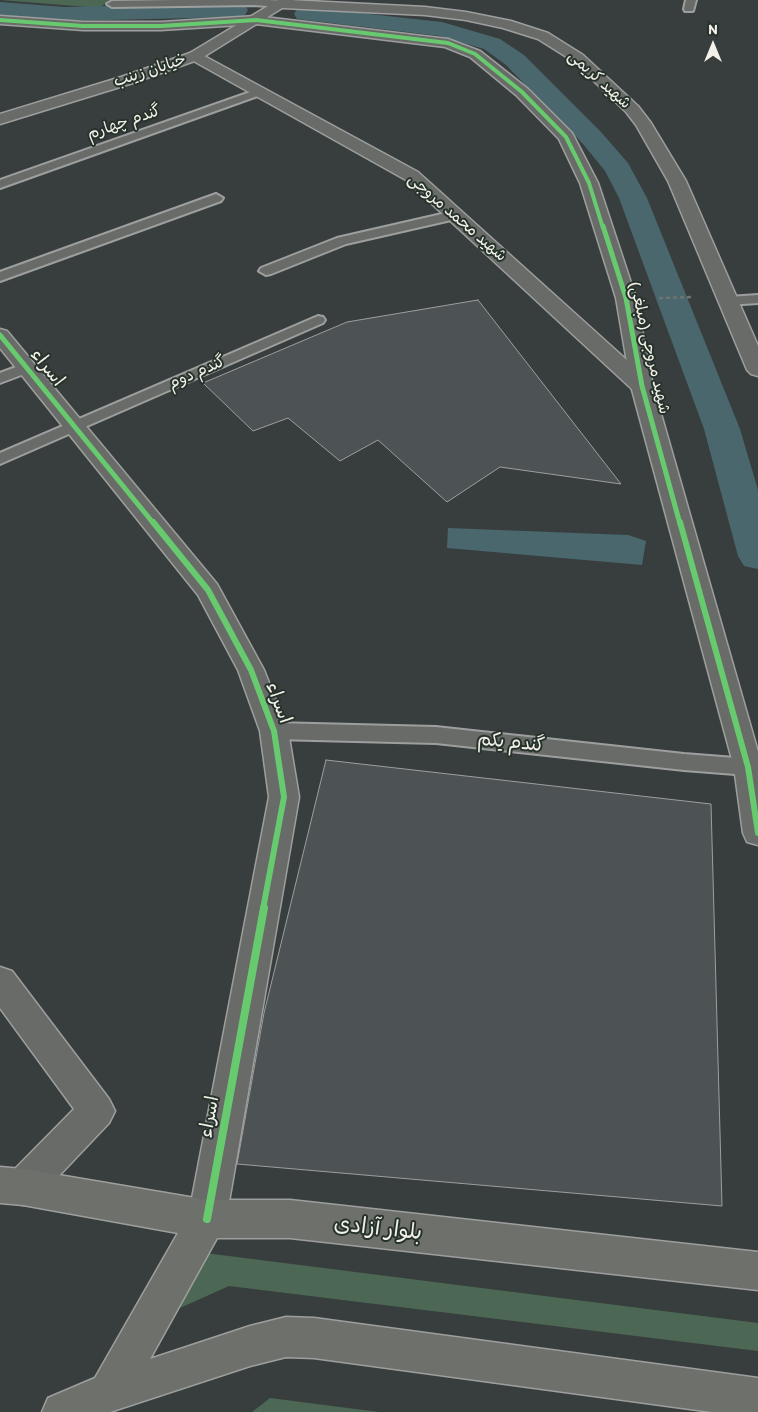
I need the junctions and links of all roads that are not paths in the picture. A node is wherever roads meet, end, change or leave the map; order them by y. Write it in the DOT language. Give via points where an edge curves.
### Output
graph roads {
  1 [pos="286,2"];
  2 [pos="112,4"];
  3 [pos="0,20"];
  4 [pos="256,20"];
  5 [pos="195,56"];
  6 [pos="259,92"];
  7 [pos="0,118"];
  8 [pos="0,184"];
  9 [pos="216,198"];
  10 [pos="455,215"];
  11 [pos="266,271"];
  12 [pos="0,277"];
  13 [pos="728,298"];
  14 [pos="758,299"];
  15 [pos="318,320"];
  16 [pos="0,335"];
  17 [pos="27,368"];
  18 [pos="758,370"];
  19 [pos="0,378"];
  20 [pos="642,386"];
  21 [pos="76,427"];
  22 [pos="0,459"];
  23 [pos="274,731"];
  24 [pos="748,767"];
  25 [pos="758,833"];
  26 [pos="0,982"];
  27 [pos="11,1186"];
  28 [pos="207,1219"];
  29 [pos="758,1270"];
  30 [pos="109,1392"];
  31 [pos="758,1398"];
  32 [pos="62,1412"];
  1 -- 2 [label="lane"];
  1 -- 4 [label="street, خیابان زینب"];
  1 -- 13 [label="street, شهید کریمی" via="466,16 543,36 578,58 643,123 677,181"];
  3 -- 4 [label="street, شهید مروجی (مبلغی)" via="83,26 161,26"];
  4 -- 5 [label="street, خیابان زینب"];
  4 -- 20 [label="street, شهید مروجی (مبلغی)" via="448,43 475,54 522,92 566,137 589,182 626,298"];
  5 -- 6 [label="street, شهید محمد مروجی"];
  5 -- 7 [label="street, خیابان زینب"];
  6 -- 8 [label="lane, گندم چهارم"];
  6 -- 10 [label="street, شهید محمد مروجی" via="412,176"];
  9 -- 12 [label="lane"];
  10 -- 11 [label="lane" via="342,241"];
  10 -- 20 [label="street, شهید محمد مروجی"];
  13 -- 14 [label="lane"];
  13 -- 18 [label="street, شهید کریمی"];
  15 -- 21 [label="lane, گندم دوم"];
  16 -- 17 [label="street, اسراء"];
  17 -- 19 [label="lane"];
  17 -- 21 [label="street, اسراء"];
  20 -- 24 [label="street, شهید مروجی (مبلغی)"];
  21 -- 22 [label="lane, گندم دوم"];
  21 -- 23 [label="street, اسراء" via="208,590 251,670"];
  23 -- 24 [label="lane, گندم یکم" via="436,735"];
  23 -- 28 [label="street, اسراء" via="284,797"];
  24 -- 25 [label="street, شهید مروجی (مبلغی)"];
  26 -- 27 [label="street" via="96,1111"];
  27 -- 28 [label="main road, بلوار آزادی"];
  28 -- 29 [label="main road, بلوار آزادی" via="290,1219"];
  28 -- 30 [label="main road"];
  30 -- 31 [label="main road" via="286,1337 314,1338"];
  30 -- 32 [label="main road"];
}
